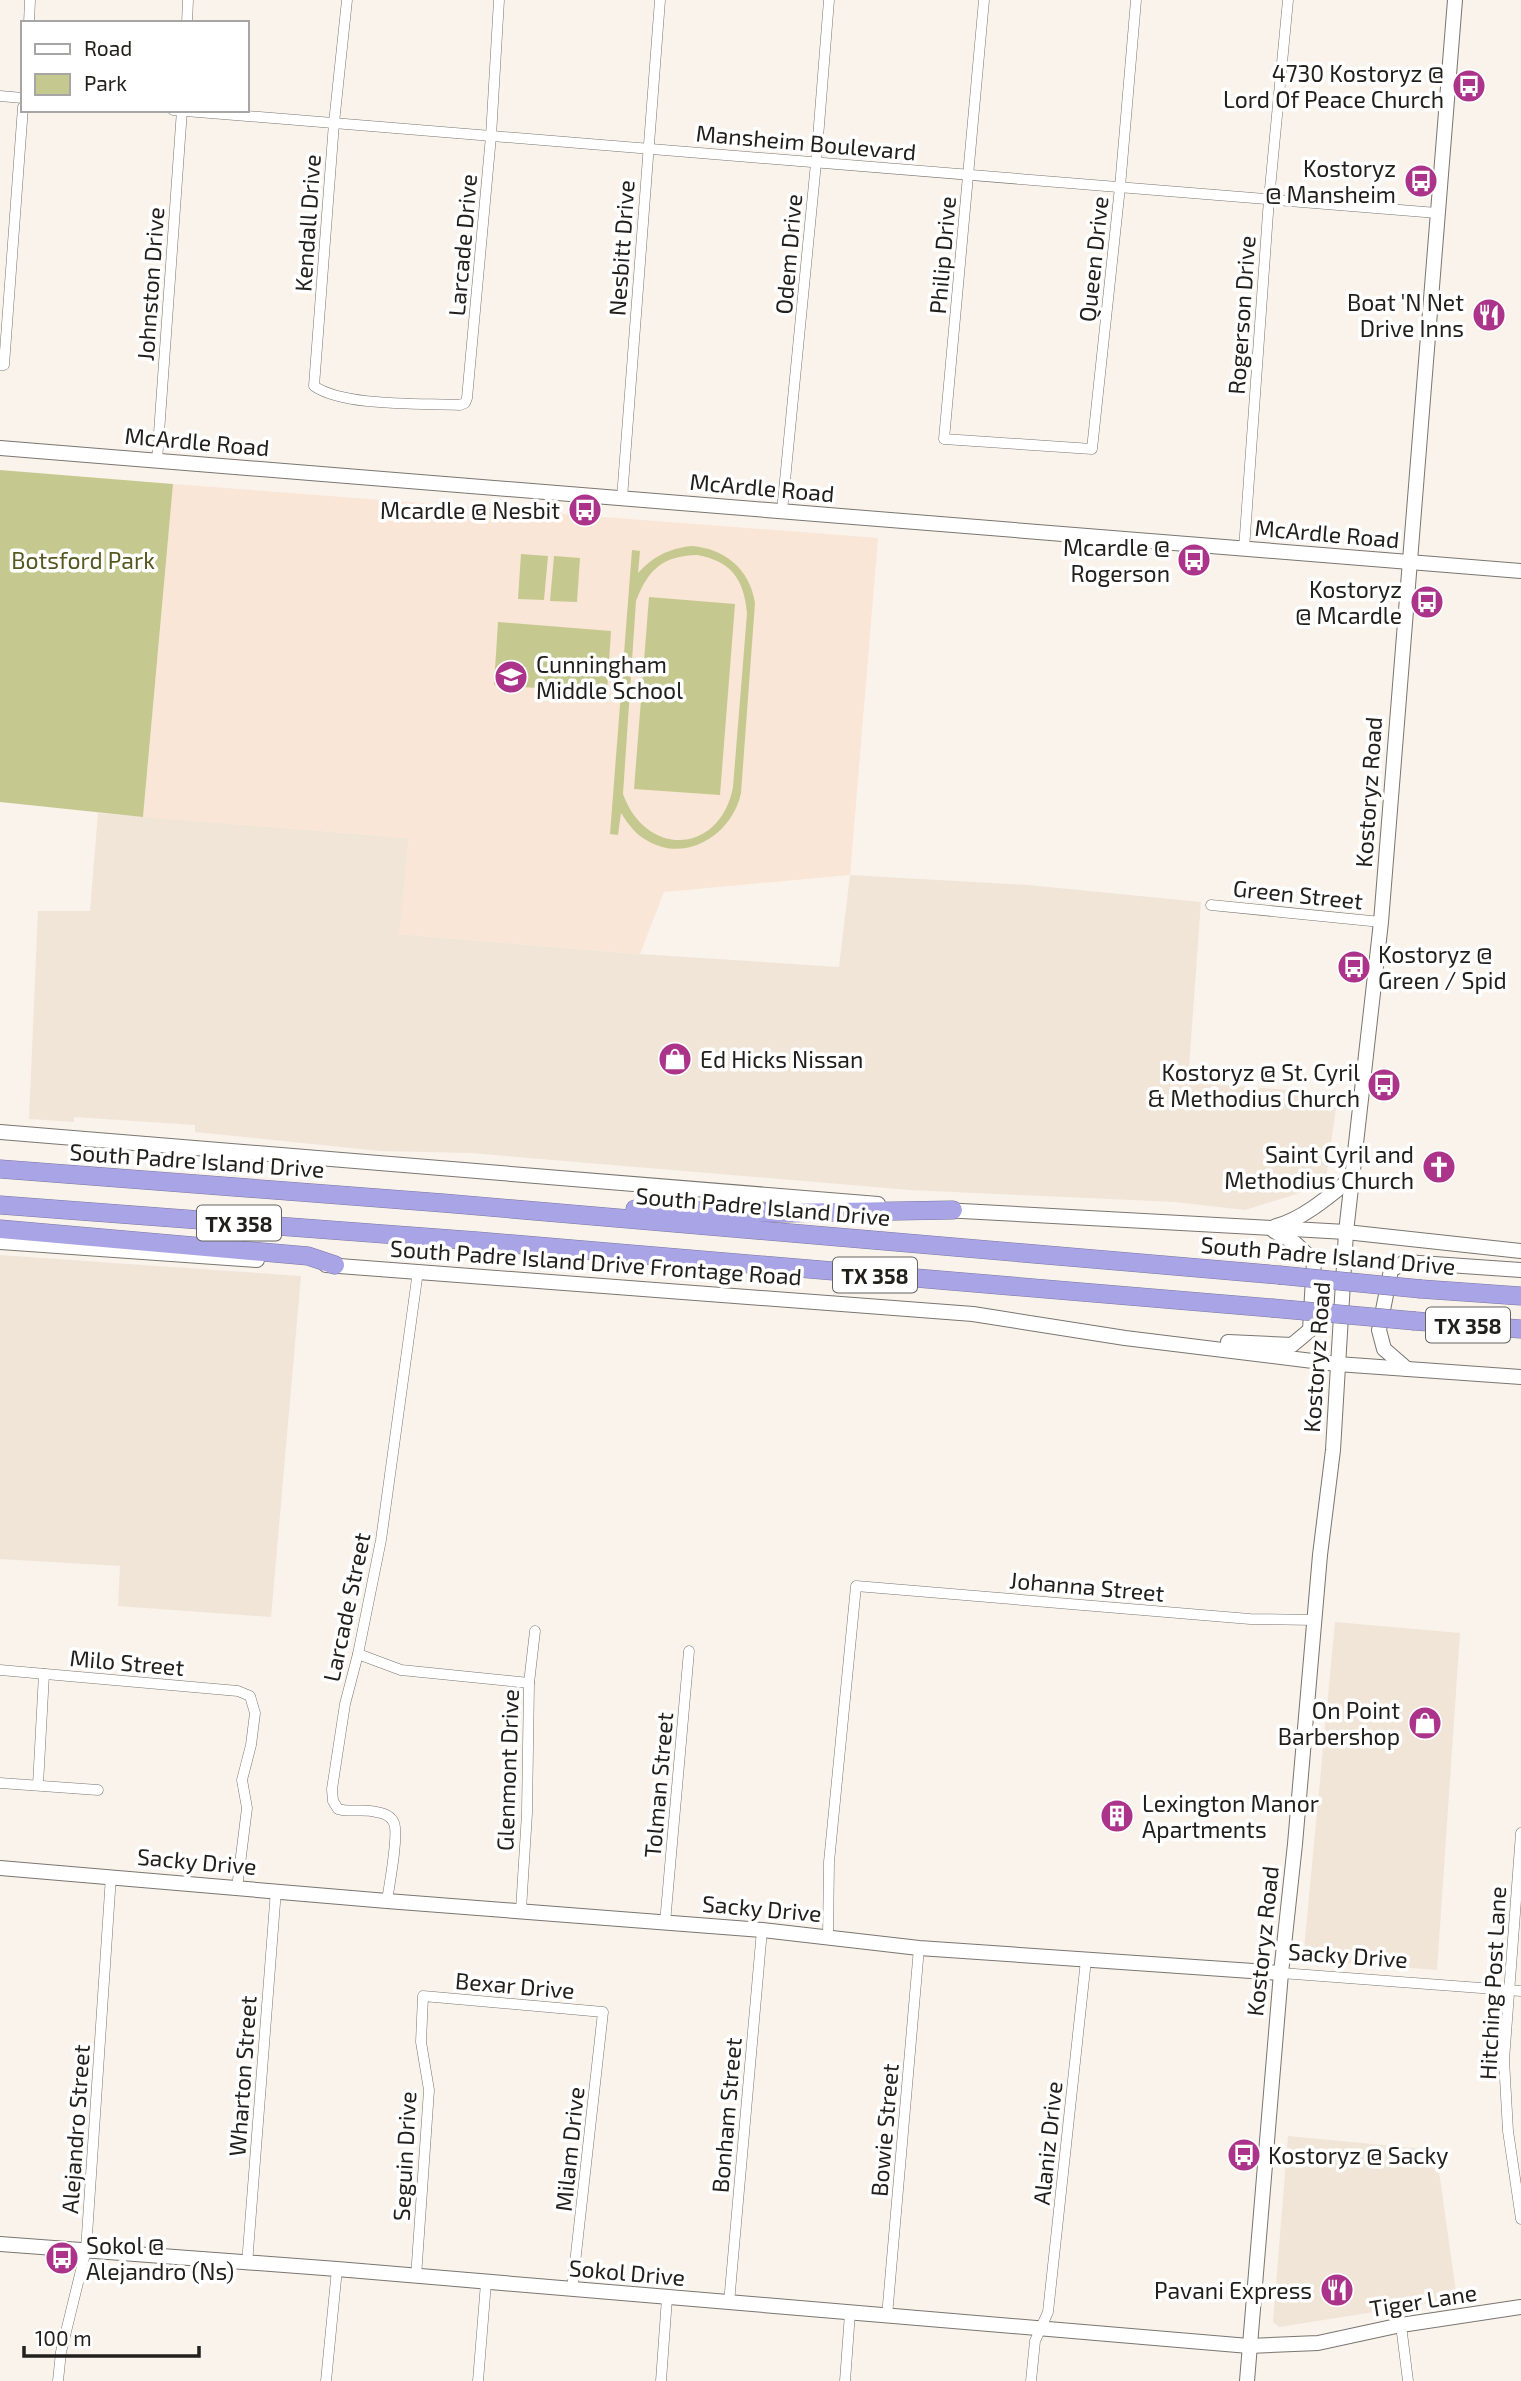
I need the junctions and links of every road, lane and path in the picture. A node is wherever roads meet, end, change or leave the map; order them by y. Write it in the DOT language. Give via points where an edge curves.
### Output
graph roads {
  1 [pos="30,0"];
  2 [pos="188,0"];
  3 [pos="347,0"];
  4 [pos="499,0"];
  5 [pos="660,0"];
  6 [pos="828,0"];
  7 [pos="984,0"];
  8 [pos="1136,0"];
  9 [pos="1288,0"];
  10 [pos="1455,0"];
  11 [pos="29,21"];
  12 [pos="187,21"];
  13 [pos="0,96"];
  14 [pos="21,98"];
  15 [pos="23,112"];
  16 [pos="182,112"];
  17 [pos="195,112"];
  18 [pos="334,123"];
  19 [pos="491,136"];
  20 [pos="648,149"];
  21 [pos="816,163"];
  22 [pos="969,175"];
  23 [pos="1120,187"];
  24 [pos="1269,199"];
  25 [pos="1437,213"];
  26 [pos="0,365"];
  27 [pos="375,401"];
  28 [pos="1019,444"];
  29 [pos="0,448"];
  30 [pos="157,461"];
  31 [pos="622,498"];
  32 [pos="782,511"];
  33 [pos="1244,549"];
  34 [pos="1409,562"];
  35 [pos="1521,571"];
  36 [pos="1211,905"];
  37 [pos="1381,922"];
  38 [pos="0,1132"];
  39 [pos="0,1169"];
  40 [pos="1353,1177"];
  41 [pos="443,1203"];
  42 [pos="0,1205"];
  43 [pos="953,1210"];
  44 [pos="1268,1228"];
  45 [pos="0,1229"];
  46 [pos="1346,1232"];
  47 [pos="0,1242"];
  48 [pos="1521,1251"];
  49 [pos="335,1265"];
  50 [pos="1521,1270"];
  51 [pos="418,1271"];
  52 [pos="1521,1296"];
  53 [pos="1521,1329"];
  54 [pos="1125,1338"];
  55 [pos="1337,1364"];
  56 [pos="1408,1369"];
  57 [pos="1521,1377"];
  58 [pos="1315,1620"];
  59 [pos="535,1631"];
  60 [pos="689,1651"];
  61 [pos="358,1654"];
  62 [pos="0,1670"];
  63 [pos="44,1674"];
  64 [pos="529,1683"];
  65 [pos="0,1783"];
  66 [pos="38,1785"];
  67 [pos="98,1790"];
  68 [pos="1521,1833"];
  69 [pos="0,1868"];
  70 [pos="111,1876"];
  71 [pos="237,1888"];
  72 [pos="276,1890"];
  73 [pos="387,1901"];
  74 [pos="521,1910"];
  75 [pos="665,1923"];
  76 [pos="762,1930"];
  77 [pos="828,1936"];
  78 [pos="919,1948"];
  79 [pos="1086,1960"];
  80 [pos="1281,1973"];
  81 [pos="1507,1990"];
  82 [pos="1521,1991"];
  83 [pos="424,1996"];
  84 [pos="603,2012"];
  85 [pos="1521,2219"];
  86 [pos="0,2244"];
  87 [pos="86,2250"];
  88 [pos="247,2264"];
  89 [pos="337,2269"];
  90 [pos="416,2277"];
  91 [pos="486,2283"];
  92 [pos="572,2290"];
  93 [pos="667,2298"];
  94 [pos="729,2303"];
  95 [pos="1521,2307"];
  96 [pos="850,2313"];
  97 [pos="887,2316"];
  98 [pos="1401,2325"];
  99 [pos="1040,2329"];
  100 [pos="1250,2346"];
  101 [pos="58,2381"];
  102 [pos="326,2381"];
  103 [pos="478,2381"];
  104 [pos="661,2381"];
  105 [pos="845,2381"];
  106 [pos="1031,2381"];
  107 [pos="1247,2381"];
  108 [pos="1408,2381"];
  1 -- 11 [label="street"];
  2 -- 12 [label="street"];
  3 -- 18 [label="street, Kendall Drive"];
  4 -- 19 [label="street, Larcade Drive"];
  5 -- 20 [label="street, Nesbitt Drive"];
  6 -- 21 [label="street, Odem Drive"];
  7 -- 22 [label="street, Philip Drive"];
  8 -- 23 [label="street, Queen Drive"];
  9 -- 24 [label="street, Rogerson Drive"];
  10 -- 25 [label="main road, Kostoryz Road"];
  13 -- 14 [label="street"];
  15 -- 26 [label="street" via="4,365"];
  16 -- 30 [label="street, Johnston Drive"];
  17 -- 18 [label="street, Mansheim Boulevard"];
  18 -- 19 [label="street, Mansheim Boulevard"];
  18 -- 27 [label="street, Kendall Drive" via="314,386 325,394"];
  19 -- 20 [label="street, Mansheim Boulevard"];
  19 -- 27 [label="street, Larcade Drive" via="465,403"];
  20 -- 21 [label="street, Mansheim Boulevard"];
  20 -- 31 [label="street, Nesbitt Drive"];
  21 -- 22 [label="street, Mansheim Boulevard"];
  21 -- 32 [label="street, Odem Drive"];
  22 -- 23 [label="street, Mansheim Boulevard"];
  22 -- 28 [label="street, Philip Drive" via="944,439"];
  23 -- 24 [label="street, Mansheim Boulevard"];
  23 -- 28 [label="street, Queen Drive" via="1092,449"];
  24 -- 25 [label="street, Mansheim Boulevard"];
  24 -- 33 [label="street, Rogerson Drive"];
  25 -- 34 [label="main road, Kostoryz Road"];
  29 -- 30 [label="main road, McArdle Road"];
  30 -- 31 [label="main road, McArdle Road"];
  31 -- 32 [label="main road, McArdle Road"];
  32 -- 33 [label="main road, McArdle Road"];
  33 -- 34 [label="main road, McArdle Road"];
  34 -- 35 [label="main road, McArdle Road"];
  34 -- 37 [label="main road, Kostoryz Road"];
  36 -- 37 [label="street, Green Street"];
  37 -- 40 [label="main road, Kostoryz Road"];
  38 -- 43 [label="main road"];
  39 -- 41 [label="highway, South Padre Island Drive / TX 358"];
  40 -- 44 [label="main road" via="1287,1223"];
  40 -- 46 [label="main road, Kostoryz Road"];
  41 -- 43 [label="highway" via="782,1213"];
  41 -- 52 [label="highway, South Padre Island Drive / TX 358, bridge"];
  42 -- 53 [label="highway, TX 358, bridge"];
  43 -- 44 [label="main road"];
  44 -- 46 [label="main road"];
  44 -- 54 [label="main road" via="1295,1242 1314,1261 1310,1331 1292,1345"];
  45 -- 49 [label="highway" via="309,1256"];
  46 -- 48 [label="main road"];
  46 -- 55 [label="main road, Kostoryz Road"];
  47 -- 49 [label="main road, South Padre Island Drive Frontage Road"];
  49 -- 51 [label="main road, South Padre Island Drive Frontage Road"];
  50 -- 56 [label="main road" via="1405,1262 1391,1270 1379,1330 1384,1349"];
  51 -- 54 [label="main road, South Padre Island Drive Frontage Road" via="973,1314"];
  51 -- 61 [label="street, Larcade Street" via="382,1540"];
  54 -- 55 [label="main road, South Padre Island Drive Frontage Road"];
  55 -- 56 [label="main road, South Padre Island Drive Frontage Road"];
  55 -- 58 [label="main road, Kostoryz Road"];
  56 -- 57 [label="main road, South Padre Island Drive Frontage Road"];
  58 -- 77 [label="street, Johanna Street" via="1250,1619 856,1586 829,1862"];
  58 -- 80 [label="main road, Kostoryz Road"];
  59 -- 64 [label="street, Glenmont Drive"];
  60 -- 75 [label="street, Tolman Street"];
  61 -- 64 [label="street" via="401,1670"];
  61 -- 73 [label="street, Larcade Street" via="345,1704 333,1801 338,1809 372,1811 388,1815 394,1822 397,1835"];
  62 -- 63 [label="street, Milo Street"];
  63 -- 66 [label="street"];
  63 -- 71 [label="street, Milo Street" via="238,1691 250,1696 255,1713 242,1780 247,1808"];
  64 -- 74 [label="street, Glenmont Drive"];
  65 -- 66 [label="street"];
  66 -- 67 [label="street"];
  68 -- 81 [label="street, Hitching Post Lane"];
  69 -- 70 [label="main road, Sacky Drive"];
  70 -- 71 [label="main road, Sacky Drive"];
  70 -- 87 [label="street, Alejandro Street"];
  71 -- 72 [label="main road, Sacky Drive"];
  72 -- 73 [label="main road, Sacky Drive"];
  72 -- 88 [label="street, Wharton Street"];
  73 -- 74 [label="main road, Sacky Drive"];
  74 -- 75 [label="main road, Sacky Drive"];
  75 -- 76 [label="main road, Sacky Drive"];
  76 -- 77 [label="main road, Sacky Drive"];
  76 -- 94 [label="street, Bonham Street"];
  77 -- 78 [label="main road, Sacky Drive"];
  78 -- 79 [label="main road, Sacky Drive"];
  78 -- 97 [label="street, Bowie Street"];
  79 -- 80 [label="main road, Sacky Drive"];
  79 -- 99 [label="street, Alaniz Drive" via="1048,2312"];
  80 -- 81 [label="street, Sacky Drive"];
  80 -- 100 [label="main road, Kostoryz Road"];
  81 -- 82 [label="street, Sacky Drive"];
  81 -- 85 [label="street, Hitching Post Lane" via="1508,2131"];
  83 -- 84 [label="street, Bexar Drive"];
  83 -- 90 [label="street, Seguin Drive" via="421,2042 429,2090"];
  84 -- 92 [label="street, Milam Drive"];
  86 -- 87 [label="main road, Sokol Drive"];
  87 -- 88 [label="main road, Sokol Drive"];
  87 -- 101 [label="street, Alejandro Street"];
  88 -- 89 [label="main road, Sokol Drive"];
  89 -- 90 [label="main road, Sokol Drive"];
  89 -- 102 [label="street"];
  90 -- 91 [label="main road, Sokol Drive"];
  91 -- 92 [label="main road, Sokol Drive"];
  91 -- 103 [label="street"];
  92 -- 93 [label="main road, Sokol Drive"];
  93 -- 94 [label="main road, Sokol Drive"];
  93 -- 104 [label="street"];
  94 -- 96 [label="main road, Sokol Drive"];
  95 -- 98 [label="main road, Tiger Lane"];
  96 -- 97 [label="main road, Sokol Drive"];
  96 -- 105 [label="street"];
  97 -- 99 [label="main road, Sokol Drive"];
  98 -- 100 [label="main road, Tiger Lane" via="1318,2343"];
  98 -- 108 [label="street"];
  99 -- 100 [label="main road, Sokol Drive"];
  99 -- 106 [label="street, Alaniz Drive"];
  100 -- 107 [label="main road, Kostoryz Road"];
}
